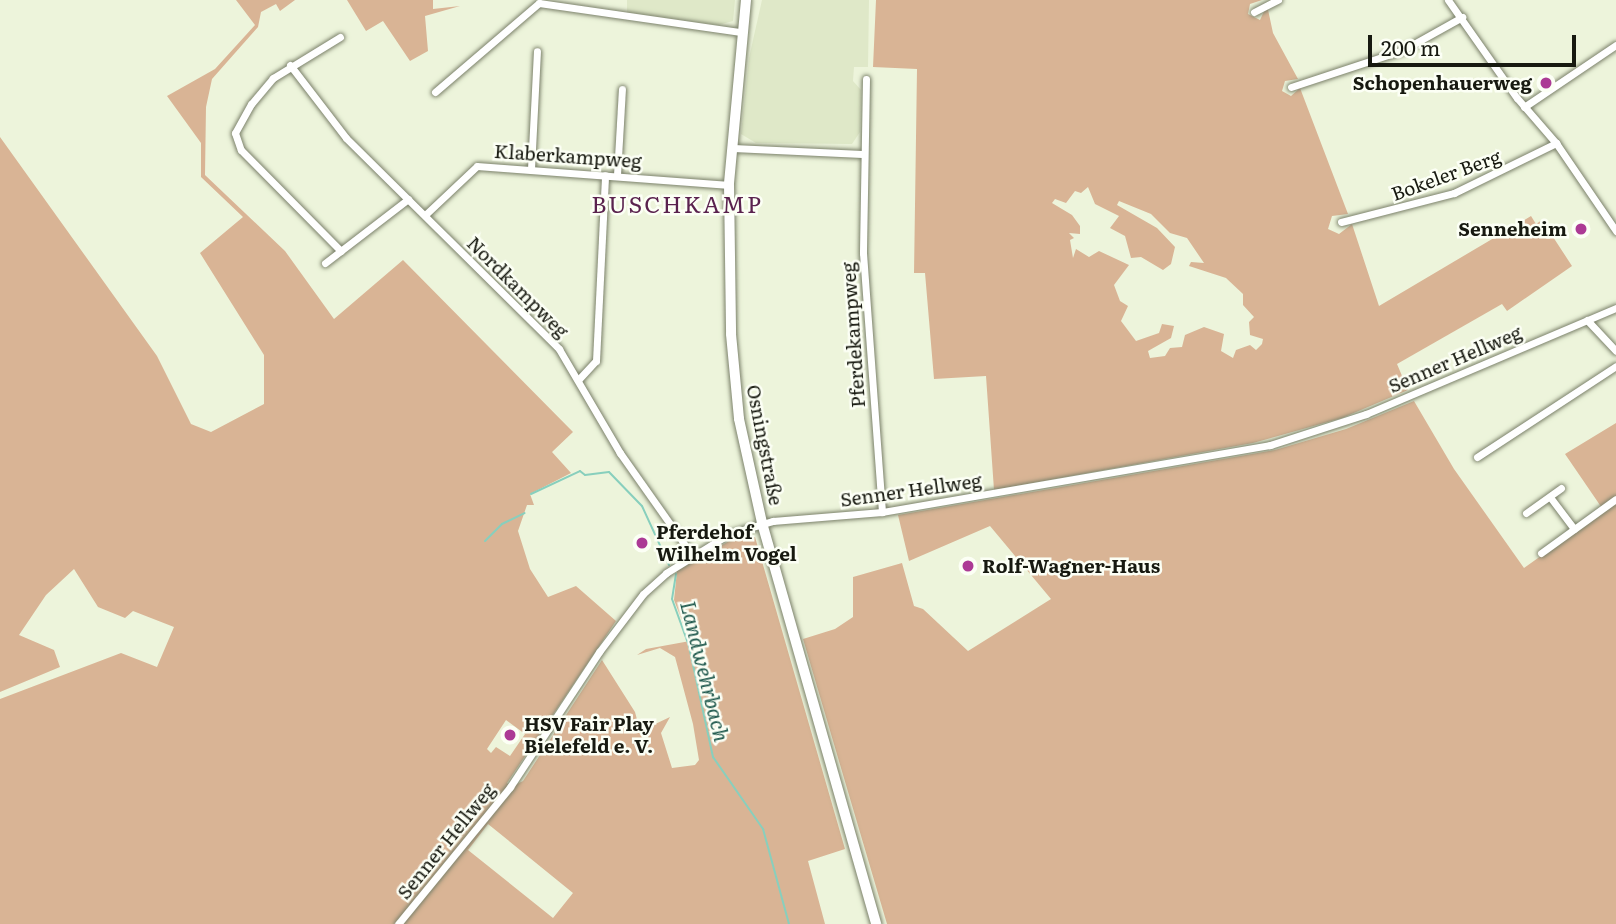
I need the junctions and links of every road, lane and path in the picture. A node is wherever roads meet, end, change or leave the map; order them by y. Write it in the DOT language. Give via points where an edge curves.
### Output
graph roads {
  1 [pos="746,0"];
  2 [pos="1278,0"];
  3 [pos="1448,0"];
  4 [pos="1254,12"];
  5 [pos="1462,17"];
  6 [pos="741,32"];
  7 [pos="340,37"];
  8 [pos="1616,45"];
  9 [pos="537,51"];
  10 [pos="290,65"];
  11 [pos="866,79"];
  12 [pos="1292,87"];
  13 [pos="622,89"];
  14 [pos="435,92"];
  15 [pos="1524,107"];
  16 [pos="1556,143"];
  17 [pos="730,148"];
  18 [pos="864,155"];
  19 [pos="531,169"];
  20 [pos="605,175"];
  21 [pos="617,176"];
  22 [pos="729,185"];
  23 [pos="408,199"];
  24 [pos="425,215"];
  25 [pos="1341,222"];
  26 [pos="1615,229"];
  27 [pos="341,251"];
  28 [pos="325,263"];
  29 [pos="1616,308"];
  30 [pos="1587,320"];
  31 [pos="1616,351"];
  32 [pos="1616,366"];
  33 [pos="578,380"];
  34 [pos="1477,457"];
  35 [pos="1562,488"];
  36 [pos="1550,497"];
  37 [pos="1616,499"];
  38 [pos="882,512"];
  39 [pos="1527,513"];
  40 [pos="762,523"];
  41 [pos="1574,529"];
  42 [pos="1541,553"];
  43 [pos="692,555"];
  44 [pos="398,924"];
  45 [pos="876,924"];
  1 -- 6 [label="main road, Osningstraße"];
  2 -- 4 [label="street"];
  3 -- 5 [label="street"];
  5 -- 12 [label="street" via="1404,50"];
  5 -- 15 [label="street"];
  6 -- 14 [label="street" via="539,3"];
  6 -- 17 [label="main road, Osningstraße"];
  7 -- 10 [label="street"];
  8 -- 15 [label="street"];
  9 -- 19 [label="street"];
  10 -- 23 [label="street, Nordkampweg" via="338,129"];
  10 -- 27 [label="street" via="251,104 239,122 235,142"];
  11 -- 18 [label="street, Pferdekampweg"];
  13 -- 21 [label="street"];
  15 -- 16 [label="street"];
  16 -- 25 [label="street, Bokeler Berg" via="1454,193"];
  16 -- 26 [label="street"];
  17 -- 18 [label="street"];
  17 -- 22 [label="main road, Osningstraße"];
  18 -- 38 [label="street, Pferdekampweg" via="864,276"];
  19 -- 20 [label="street, Klaberkampweg"];
  19 -- 24 [label="street, Klaberkampweg" via="477,166"];
  20 -- 21 [label="street, Klaberkampweg"];
  20 -- 33 [label="street" via="596,361"];
  21 -- 22 [label="street, Klaberkampweg"];
  22 -- 40 [label="main road, Osningstraße" via="732,365 742,437"];
  23 -- 24 [label="street, Nordkampweg"];
  23 -- 27 [label="street"];
  24 -- 33 [label="street, Nordkampweg" via="552,341"];
  27 -- 28 [label="street"];
  29 -- 30 [label="street, Senner Hellweg"];
  30 -- 31 [label="street"];
  30 -- 38 [label="street, Senner Hellweg" via="1321,432 1069,482"];
  32 -- 34 [label="street"];
  33 -- 43 [label="street, Nordkampweg" via="620,453"];
  35 -- 36 [label="street"];
  36 -- 39 [label="street"];
  36 -- 41 [label="street"];
  37 -- 41 [label="street"];
  38 -- 40 [label="street, Senner Hellweg"];
  40 -- 43 [label="street, Senner Hellweg" via="729,534"];
  40 -- 45 [label="main road, Osningstraße"];
  41 -- 42 [label="street"];
  43 -- 44 [label="street, Senner Hellweg" via="637,601 510,787"];
}
